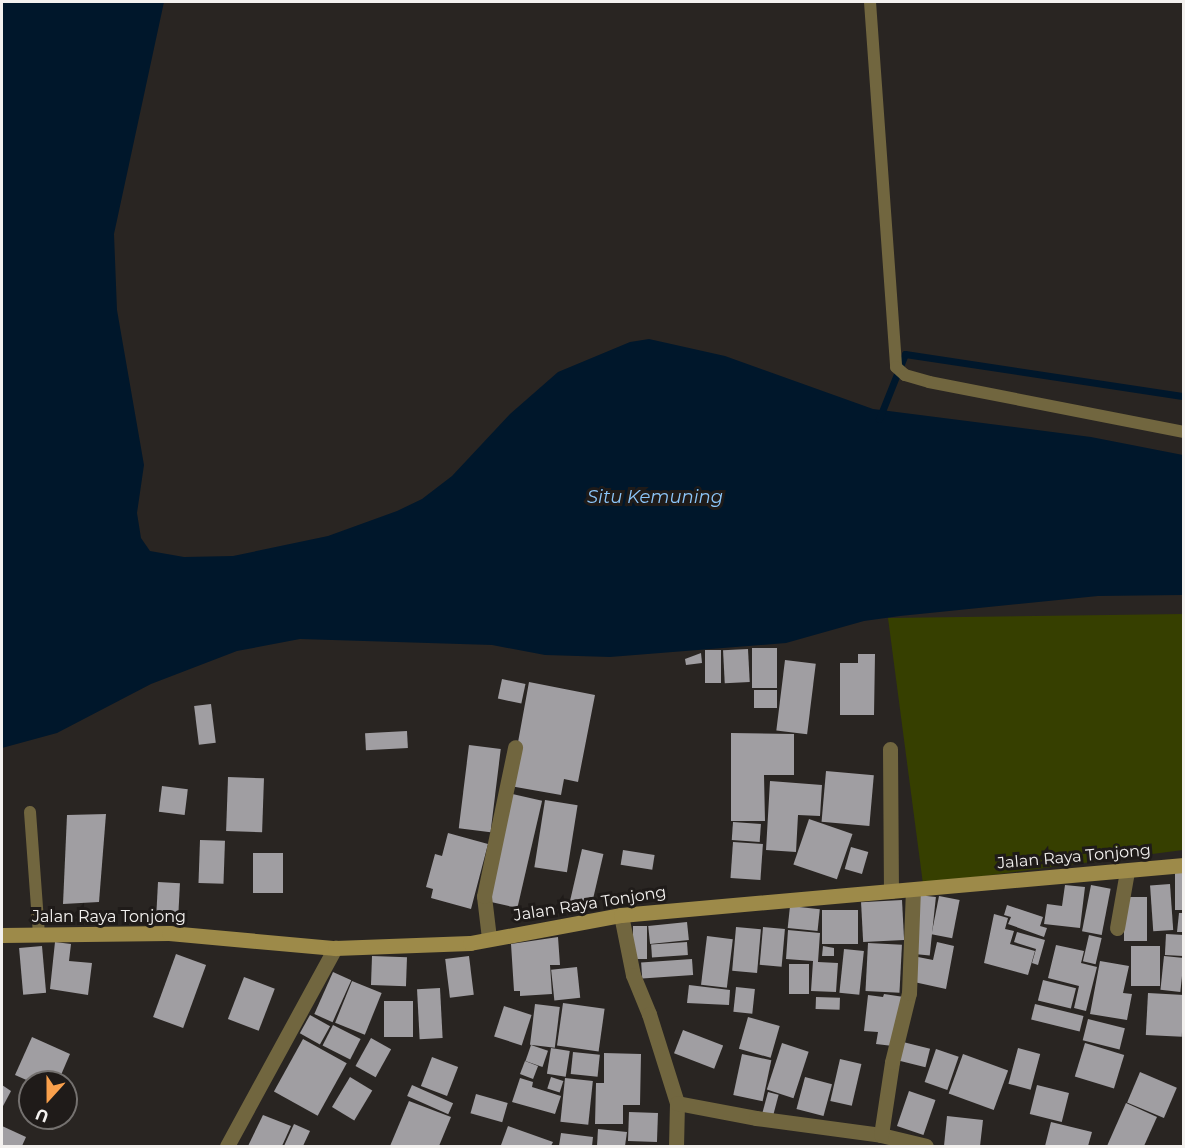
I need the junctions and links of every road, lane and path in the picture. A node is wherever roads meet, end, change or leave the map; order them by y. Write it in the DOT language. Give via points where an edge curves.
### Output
graph roads {
  1 [pos="870,2"];
  2 [pos="1184,432"];
  3 [pos="515,747"];
  4 [pos="890,749"];
  5 [pos="30,812"];
  6 [pos="1184,865"];
  7 [pos="1127,871"];
  8 [pos="913,890"];
  9 [pos="891,891"];
  10 [pos="621,915"];
  11 [pos="1117,928"];
  12 [pos="39,934"];
  13 [pos="2,935"];
  14 [pos="489,938"];
  15 [pos="335,948"];
  16 [pos="677,1103"];
  17 [pos="881,1135"];
  18 [pos="227,1146"];
  19 [pos="676,1146"];
  20 [pos="926,1146"];
  1 -- 2 [label="lane" via="896,368 929,382"];
  3 -- 14 [label="street" via="484,896"];
  4 -- 9 [label="street"];
  5 -- 12 [label="lane"];
  6 -- 7 [label="main road, Jalan Raya Tonjong"];
  7 -- 8 [label="main road, Jalan Raya Tonjong"];
  7 -- 11 [label="street"];
  8 -- 9 [label="main road, Jalan Raya Tonjong"];
  8 -- 17 [label="street" via="909,993"];
  9 -- 10 [label="main road, Jalan Raya Tonjong"];
  10 -- 14 [label="main road, Jalan Raya Tonjong"];
  10 -- 16 [label="street" via="633,975 650,1014"];
  12 -- 13 [label="main road, Jalan Raya Tonjong"];
  12 -- 15 [label="main road, Jalan Raya Tonjong" via="169,933"];
  14 -- 15 [label="main road, Jalan Raya Tonjong" via="470,943"];
  15 -- 18 [label="street"];
  16 -- 17 [label="street" via="756,1119"];
  16 -- 19 [label="street"];
  17 -- 20 [label="street"];
}
